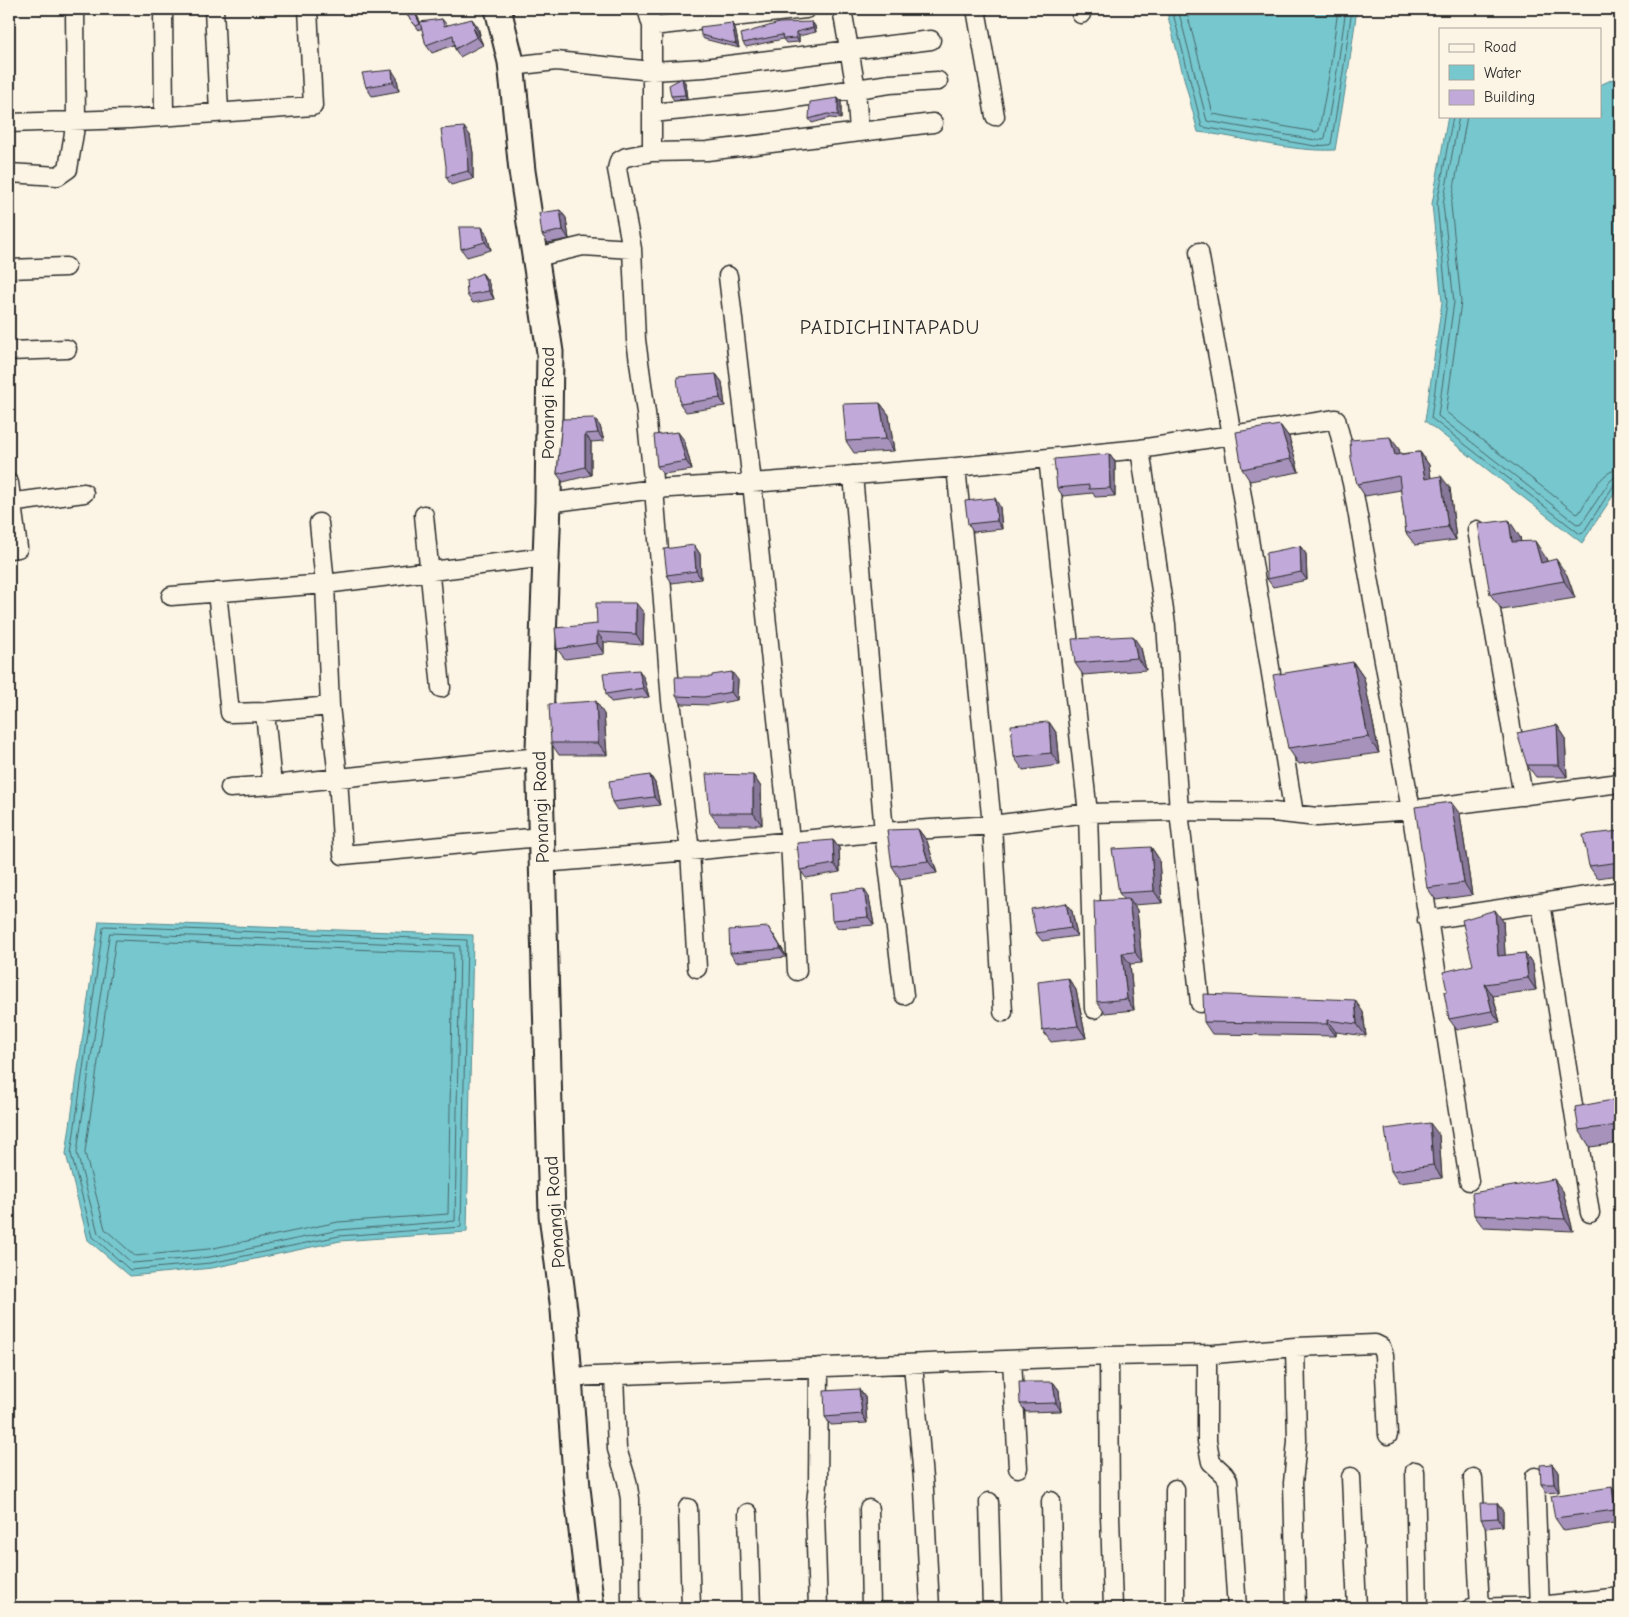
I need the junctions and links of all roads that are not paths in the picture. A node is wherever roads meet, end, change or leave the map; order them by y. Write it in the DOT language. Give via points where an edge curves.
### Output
graph roads {
  1 [pos="74,9"];
  2 [pos="162,9"];
  3 [pos="214,9"];
  4 [pos="308,9"];
  5 [pos="498,9"];
  6 [pos="806,9"];
  7 [pos="842,9"];
  8 [pos="976,9"];
  9 [pos="649,17"];
  10 [pos="931,40"];
  11 [pos="849,51"];
  12 [pos="512,66"];
  13 [pos="652,71"];
  14 [pos="938,82"];
  15 [pos="856,89"];
  16 [pos="219,112"];
  17 [pos="652,113"];
  18 [pos="164,116"];
  19 [pos="995,116"];
  20 [pos="76,121"];
  21 [pos="933,122"];
  22 [pos="9,123"];
  23 [pos="859,131"];
  24 [pos="652,152"];
  25 [pos="9,174"];
  26 [pos="632,249"];
  27 [pos="1199,252"];
  28 [pos="537,256"];
  29 [pos="66,267"];
  30 [pos="9,269"];
  31 [pos="728,276"];
  32 [pos="67,349"];
  33 [pos="9,351"];
  34 [pos="1232,435"];
  35 [pos="1140,449"];
  36 [pos="1048,458"];
  37 [pos="956,467"];
  38 [pos="853,475"];
  39 [pos="752,483"];
  40 [pos="9,484"];
  41 [pos="654,489"];
  42 [pos="84,493"];
  43 [pos="10,503"];
  44 [pos="548,503"];
  45 [pos="424,515"];
  46 [pos="320,523"];
  47 [pos="1477,530"];
  48 [pos="9,549"];
  49 [pos="546,557"];
  50 [pos="430,571"];
  51 [pos="325,584"];
  52 [pos="217,592"];
  53 [pos="171,596"];
  54 [pos="441,688"];
  55 [pos="330,706"];
  56 [pos="265,712"];
  57 [pos="539,757"];
  58 [pos="338,778"];
  59 [pos="1620,783"];
  60 [pos="272,785"];
  61 [pos="230,788"];
  62 [pos="1522,796"];
  63 [pos="1411,810"];
  64 [pos="1179,811"];
  65 [pos="1088,813"];
  66 [pos="1294,814"];
  67 [pos="992,825"];
  68 [pos="884,832"];
  69 [pos="542,837"];
  70 [pos="790,841"];
  71 [pos="690,851"];
  72 [pos="542,863"];
  73 [pos="1620,891"];
  74 [pos="1541,903"];
  75 [pos="1427,920"];
  76 [pos="697,968"];
  77 [pos="797,971"];
  78 [pos="904,995"];
  79 [pos="1200,1003"];
  80 [pos="1094,1009"];
  81 [pos="1003,1012"];
  82 [pos="1469,1181"];
  83 [pos="1590,1213"];
  84 [pos="1295,1347"];
  85 [pos="1207,1354"];
  86 [pos="1109,1356"];
  87 [pos="1012,1360"];
  88 [pos="913,1364"];
  89 [pos="819,1367"];
  90 [pos="614,1375"];
  91 [pos="569,1377"];
  92 [pos="1388,1435"];
  93 [pos="1018,1468"];
  94 [pos="1415,1470"];
  95 [pos="1351,1477"];
  96 [pos="1535,1477"];
  97 [pos="1473,1478"];
  98 [pos="1175,1489"];
  99 [pos="1051,1501"];
  100 [pos="989,1502"];
  101 [pos="688,1508"];
  102 [pos="869,1509"];
  103 [pos="748,1513"];
  104 [pos="1620,1597"];
  105 [pos="1540,1607"];
  106 [pos="591,1608"];
  107 [pos="631,1608"];
  108 [pos="691,1608"];
  109 [pos="751,1608"];
  110 [pos="818,1608"];
  111 [pos="871,1608"];
  112 [pos="930,1608"];
  113 [pos="992,1608"];
  114 [pos="1053,1608"];
  115 [pos="1113,1608"];
  116 [pos="1175,1608"];
  117 [pos="1237,1608"];
  118 [pos="1296,1608"];
  119 [pos="1357,1608"];
  120 [pos="1418,1608"];
  121 [pos="1471,1608"];
  122 [pos="1480,1608"];
  1 -- 20 [label="street"];
  2 -- 18 [label="street"];
  3 -- 16 [label="street"];
  4 -- 16 [label="street" via="312,106"];
  5 -- 12 [label="street, Ponangi Road"];
  6 -- 9 [label="street"];
  7 -- 11 [label="street"];
  8 -- 19 [label="street"];
  9 -- 13 [label="street"];
  10 -- 11 [label="street"];
  11 -- 13 [label="street"];
  11 -- 15 [label="street"];
  12 -- 13 [label="street" via="556,61"];
  12 -- 28 [label="street, Ponangi Road" via="522,171"];
  13 -- 17 [label="street"];
  14 -- 15 [label="street"];
  15 -- 17 [label="street"];
  15 -- 23 [label="street"];
  16 -- 18 [label="street"];
  17 -- 24 [label="street"];
  18 -- 20 [label="street"];
  20 -- 22 [label="street"];
  20 -- 25 [label="street" via="68,169 63,174"];
  21 -- 23 [label="street"];
  23 -- 24 [label="street" via="707,151"];
  24 -- 26 [label="street" via="626,157 619,161 617,169"];
  26 -- 28 [label="street" via="583,246"];
  26 -- 41 [label="street" via="636,340"];
  27 -- 34 [label="street"];
  28 -- 44 [label="street, Ponangi Road" via="550,352"];
  29 -- 30 [label="street"];
  31 -- 39 [label="street"];
  32 -- 33 [label="street"];
  34 -- 35 [label="street"];
  34 -- 63 [label="street" via="1336,419 1352,482"];
  34 -- 66 [label="street"];
  35 -- 36 [label="street"];
  35 -- 64 [label="street" via="1166,624"];
  36 -- 37 [label="street"];
  36 -- 65 [label="street"];
  37 -- 38 [label="street"];
  37 -- 67 [label="street"];
  38 -- 39 [label="street"];
  38 -- 68 [label="street"];
  39 -- 41 [label="street"];
  39 -- 70 [label="street"];
  40 -- 43 [label="street"];
  41 -- 44 [label="street"];
  41 -- 71 [label="street" via="671,701"];
  42 -- 43 [label="street"];
  43 -- 48 [label="street" via="18,548"];
  44 -- 49 [label="street, Ponangi Road"];
  45 -- 50 [label="street"];
  46 -- 51 [label="street"];
  47 -- 62 [label="street"];
  49 -- 50 [label="street"];
  49 -- 57 [label="street, Ponangi Road"];
  50 -- 51 [label="street"];
  50 -- 54 [label="street"];
  51 -- 52 [label="street"];
  51 -- 55 [label="street"];
  52 -- 53 [label="street"];
  52 -- 56 [label="street" via="230,713"];
  55 -- 56 [label="street"];
  55 -- 58 [label="street"];
  56 -- 60 [label="street"];
  57 -- 58 [label="street"];
  57 -- 69 [label="street, Ponangi Road"];
  58 -- 60 [label="street"];
  58 -- 69 [label="street" via="343,855"];
  59 -- 62 [label="street"];
  60 -- 61 [label="street"];
  62 -- 63 [label="street"];
  63 -- 66 [label="street" via="1317,818"];
  63 -- 75 [label="street"];
  64 -- 65 [label="street"];
  64 -- 66 [label="street"];
  64 -- 79 [label="street"];
  65 -- 67 [label="street"];
  65 -- 80 [label="street"];
  67 -- 68 [label="street"];
  67 -- 81 [label="street"];
  68 -- 70 [label="street"];
  68 -- 78 [label="street"];
  69 -- 72 [label="street, Ponangi Road"];
  70 -- 71 [label="street"];
  70 -- 77 [label="street"];
  71 -- 72 [label="street"];
  71 -- 76 [label="street"];
  72 -- 91 [label="street, Ponangi Road" via="552,1215"];
  73 -- 74 [label="street"];
  74 -- 75 [label="street"];
  74 -- 83 [label="street"];
  75 -- 82 [label="street"];
  84 -- 85 [label="street"];
  84 -- 92 [label="street" via="1375,1344 1381,1347"];
  84 -- 118 [label="street" via="1297,1441 1293,1482"];
  85 -- 86 [label="street"];
  85 -- 117 [label="street" via="1207,1441 1211,1462 1228,1480"];
  86 -- 87 [label="street"];
  86 -- 115 [label="street"];
  87 -- 88 [label="street"];
  87 -- 93 [label="street"];
  88 -- 89 [label="street"];
  88 -- 112 [label="street"];
  89 -- 90 [label="street"];
  89 -- 110 [label="street" via="815,1512"];
  90 -- 91 [label="street"];
  90 -- 107 [label="street" via="617,1449 630,1499"];
  91 -- 106 [label="street, Ponangi Road"];
  94 -- 120 [label="street"];
  95 -- 119 [label="street"];
  96 -- 105 [label="street"];
  97 -- 122 [label="street"];
  98 -- 116 [label="street"];
  99 -- 114 [label="street"];
  100 -- 113 [label="street"];
  101 -- 108 [label="street"];
  102 -- 111 [label="street"];
  103 -- 109 [label="street"];
  104 -- 105 [label="street"];
  105 -- 122 [label="street"];
  121 -- 122 [label="street"];
}
